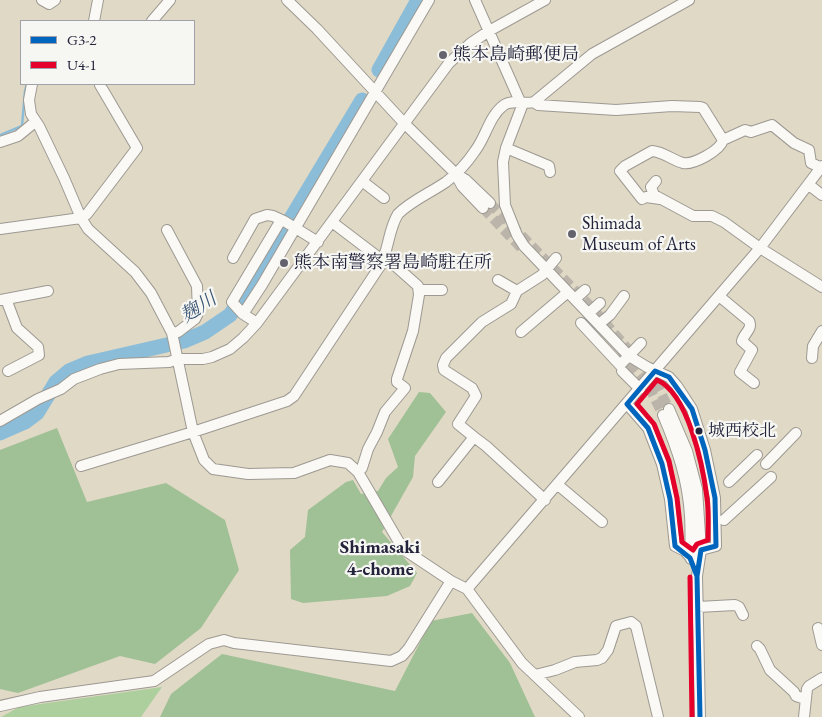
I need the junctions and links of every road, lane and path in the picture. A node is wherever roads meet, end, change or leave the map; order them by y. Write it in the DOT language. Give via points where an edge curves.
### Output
graph roads {
  1 [pos="42,0"];
  2 [pos="55,0"];
  3 [pos="98,0"];
  4 [pos="170,0"];
  5 [pos="287,0"];
  6 [pos="429,0"];
  7 [pos="475,0"];
  8 [pos="545,0"];
  9 [pos="689,0"];
  10 [pos="94,20"];
  11 [pos="153,20"];
  12 [pos="489,31"];
  13 [pos="32,85"];
  14 [pos="100,85"];
  15 [pos="376,92"];
  16 [pos="521,102"];
  17 [pos="534,102"];
  18 [pos="36,122"];
  19 [pos="404,123"];
  20 [pos="723,140"];
  21 [pos="0,142"];
  22 [pos="506,148"];
  23 [pos="821,167"];
  24 [pos="550,172"];
  25 [pos="456,174"];
  26 [pos="362,181"];
  27 [pos="656,182"];
  28 [pos="807,186"];
  29 [pos="822,195"];
  30 [pos="384,198"];
  31 [pos="661,199"];
  32 [pos="486,205"];
  33 [pos="81,218"];
  34 [pos="283,220"];
  35 [pos="332,222"];
  36 [pos="295,227"];
  37 [pos="0,229"];
  38 [pos="167,230"];
  39 [pos="318,242"];
  40 [pos="760,248"];
  41 [pos="233,258"];
  42 [pos="556,258"];
  43 [pos="383,259"];
  44 [pos="546,270"];
  45 [pos="498,280"];
  46 [pos="822,287"];
  47 [pos="419,290"];
  48 [pos="442,290"];
  49 [pos="585,290"];
  50 [pos="48,291"];
  51 [pos="518,291"];
  52 [pos="572,296"];
  53 [pos="624,296"];
  54 [pos="719,296"];
  55 [pos="3,299"];
  56 [pos="600,304"];
  57 [pos="239,310"];
  58 [pos="588,313"];
  59 [pos="256,323"];
  60 [pos="581,323"];
  61 [pos="599,324"];
  62 [pos="822,331"];
  63 [pos="520,332"];
  64 [pos="172,335"];
  65 [pos="640,344"];
  66 [pos="629,356"];
  67 [pos="812,358"];
  68 [pos="178,359"];
  69 [pos="8,371"];
  70 [pos="622,371"];
  71 [pos="655,371"];
  72 [pos="754,383"];
  73 [pos="640,389"];
  74 [pos="627,404"];
  75 [pos="0,421"];
  76 [pos="193,432"];
  77 [pos="796,433"];
  78 [pos="474,437"];
  79 [pos="756,455"];
  80 [pos="766,464"];
  81 [pos="81,466"];
  82 [pos="358,472"];
  83 [pos="771,478"];
  84 [pos="438,482"];
  85 [pos="729,482"];
  86 [pos="558,485"];
  87 [pos="545,500"];
  88 [pos="724,520"];
  89 [pos="602,522"];
  90 [pos="701,550"];
  91 [pos="691,558"];
  92 [pos="697,576"];
  93 [pos="451,581"];
  94 [pos="468,589"];
  95 [pos="698,607"];
  96 [pos="743,615"];
  97 [pos="818,628"];
  98 [pos="822,645"];
  99 [pos="757,646"];
  100 [pos="535,675"];
  101 [pos="822,678"];
  102 [pos="805,699"];
  103 [pos="0,706"];
  104 [pos="579,717"];
  105 [pos="658,717"];
  106 [pos="700,717"];
  107 [pos="804,717"];
  1 -- 2 [label="street" via="49,4"];
  3 -- 10 [label="street"];
  4 -- 11 [label="street"];
  5 -- 15 [label="street"];
  6 -- 15 [label="street"];
  7 -- 12 [label="street"];
  8 -- 12 [label="street"];
  9 -- 17 [label="street" via="592,54"];
  12 -- 16 [label="street"];
  12 -- 19 [label="street" via="449,63"];
  13 -- 18 [label="street" via="29,100"];
  14 -- 33 [label="street" via="137,148"];
  15 -- 19 [label="street"];
  15 -- 36 [label="street"];
  16 -- 17 [label="street"];
  16 -- 22 [label="street" via="522,110"];
  16 -- 25 [label="street" via="510,102 493,116 477,150"];
  17 -- 20 [label="street" via="538,105 616,110 700,106"];
  18 -- 21 [label="street" via="18,136"];
  18 -- 33 [label="street"];
  19 -- 25 [label="street"];
  19 -- 26 [label="street"];
  20 -- 23 [label="street" via="745,130 751,132 772,125 808,150 812,163"];
  20 -- 31 [label="street" via="715,151 688,163 652,151 620,172 642,199"];
  22 -- 24 [label="street" via="549,166"];
  22 -- 44 [label="street" via="503,162 505,205 520,241"];
  23 -- 28 [label="street"];
  25 -- 32 [label="street" via="466,180"];
  25 -- 43 [label="street" via="398,214"];
  26 -- 30 [label="street"];
  26 -- 35 [label="street"];
  27 -- 31 [label="street" via="651,187 652,191"];
  28 -- 29 [label="street"];
  28 -- 40 [label="street"];
  31 -- 40 [label="street" via="693,216 712,216"];
  33 -- 37 [label="street"];
  33 -- 64 [label="street" via="152,293"];
  34 -- 36 [label="street"];
  34 -- 41 [label="street" via="267,215 255,219"];
  34 -- 57 [label="street" via="232,302"];
  35 -- 39 [label="street"];
  35 -- 43 [label="street"];
  36 -- 39 [label="street"];
  36 -- 57 [label="street"];
  38 -- 64 [label="street" via="198,286 195,319"];
  39 -- 59 [label="street"];
  40 -- 46 [label="street"];
  40 -- 54 [label="street"];
  42 -- 44 [label="street"];
  43 -- 47 [label="street" via="391,262"];
  43 -- 76 [label="street" via="294,396"];
  44 -- 51 [label="street"];
  44 -- 52 [label="street"];
  45 -- 51 [label="street"];
  47 -- 48 [label="street"];
  47 -- 82 [label="street" via="413,331 397,379 405,388 385,412"];
  49 -- 52 [label="street"];
  50 -- 55 [label="street"];
  51 -- 78 [label="street" via="511,304 482,322 443,365 444,370 472,388 476,396 458,424"];
  52 -- 58 [label="street"];
  52 -- 63 [label="street"];
  53 -- 61 [label="street"];
  54 -- 71 [label="street"];
  54 -- 72 [label="street" via="751,324 742,340 752,350 740,372"];
  55 -- 69 [label="street" via="17,328 38,347 40,355"];
  56 -- 58 [label="street"];
  57 -- 59 [label="street"];
  58 -- 61 [label="street"];
  59 -- 68 [label="street" via="230,349 203,359"];
  60 -- 66 [label="street" via="620,365"];
  61 -- 66 [label="street"];
  62 -- 67 [label="street" via="813,346"];
  64 -- 68 [label="street"];
  65 -- 66 [label="street"];
  66 -- 71 [label="street"];
  68 -- 75 [label="street" via="109,366 74,379 61,390"];
  68 -- 76 [label="street"];
  70 -- 73 [label="street"];
  71 -- 73 [label="street"];
  71 -- 90 [label="street" via="669,377 692,409 705,450 715,498 716,546"];
  73 -- 74 [label="street"];
  74 -- 86 [label="street"];
  74 -- 91 [label="street" via="648,428 662,464 676,546"];
  76 -- 81 [label="street"];
  76 -- 82 [label="street" via="204,460 213,469 248,474 294,473 330,460 348,464"];
  77 -- 80 [label="street"];
  78 -- 84 [label="street"];
  78 -- 87 [label="street"];
  79 -- 85 [label="street"];
  82 -- 93 [label="street" via="403,549"];
  83 -- 88 [label="street"];
  86 -- 87 [label="street"];
  86 -- 89 [label="street"];
  87 -- 94 [label="street"];
  90 -- 91 [label="street" via="697,489 687,451 666,412 687,489"];
  90 -- 92 [label="street"];
  91 -- 92 [label="street"];
  92 -- 95 [label="street"];
  93 -- 94 [label="street"];
  93 -- 103 [label="street" via="409,648 391,661 224,640 209,644 154,681"];
  94 -- 100 [label="street" via="522,663"];
  95 -- 96 [label="street" via="735,606"];
  95 -- 106 [label="street"];
  97 -- 98 [label="street"];
  99 -- 102 [label="street" via="773,674 796,696"];
  100 -- 104 [label="street"];
  100 -- 105 [label="street" via="575,662 602,658 616,626 631,622 636,626"];
  101 -- 102 [label="street" via="809,686"];
  102 -- 107 [label="street"];
}
